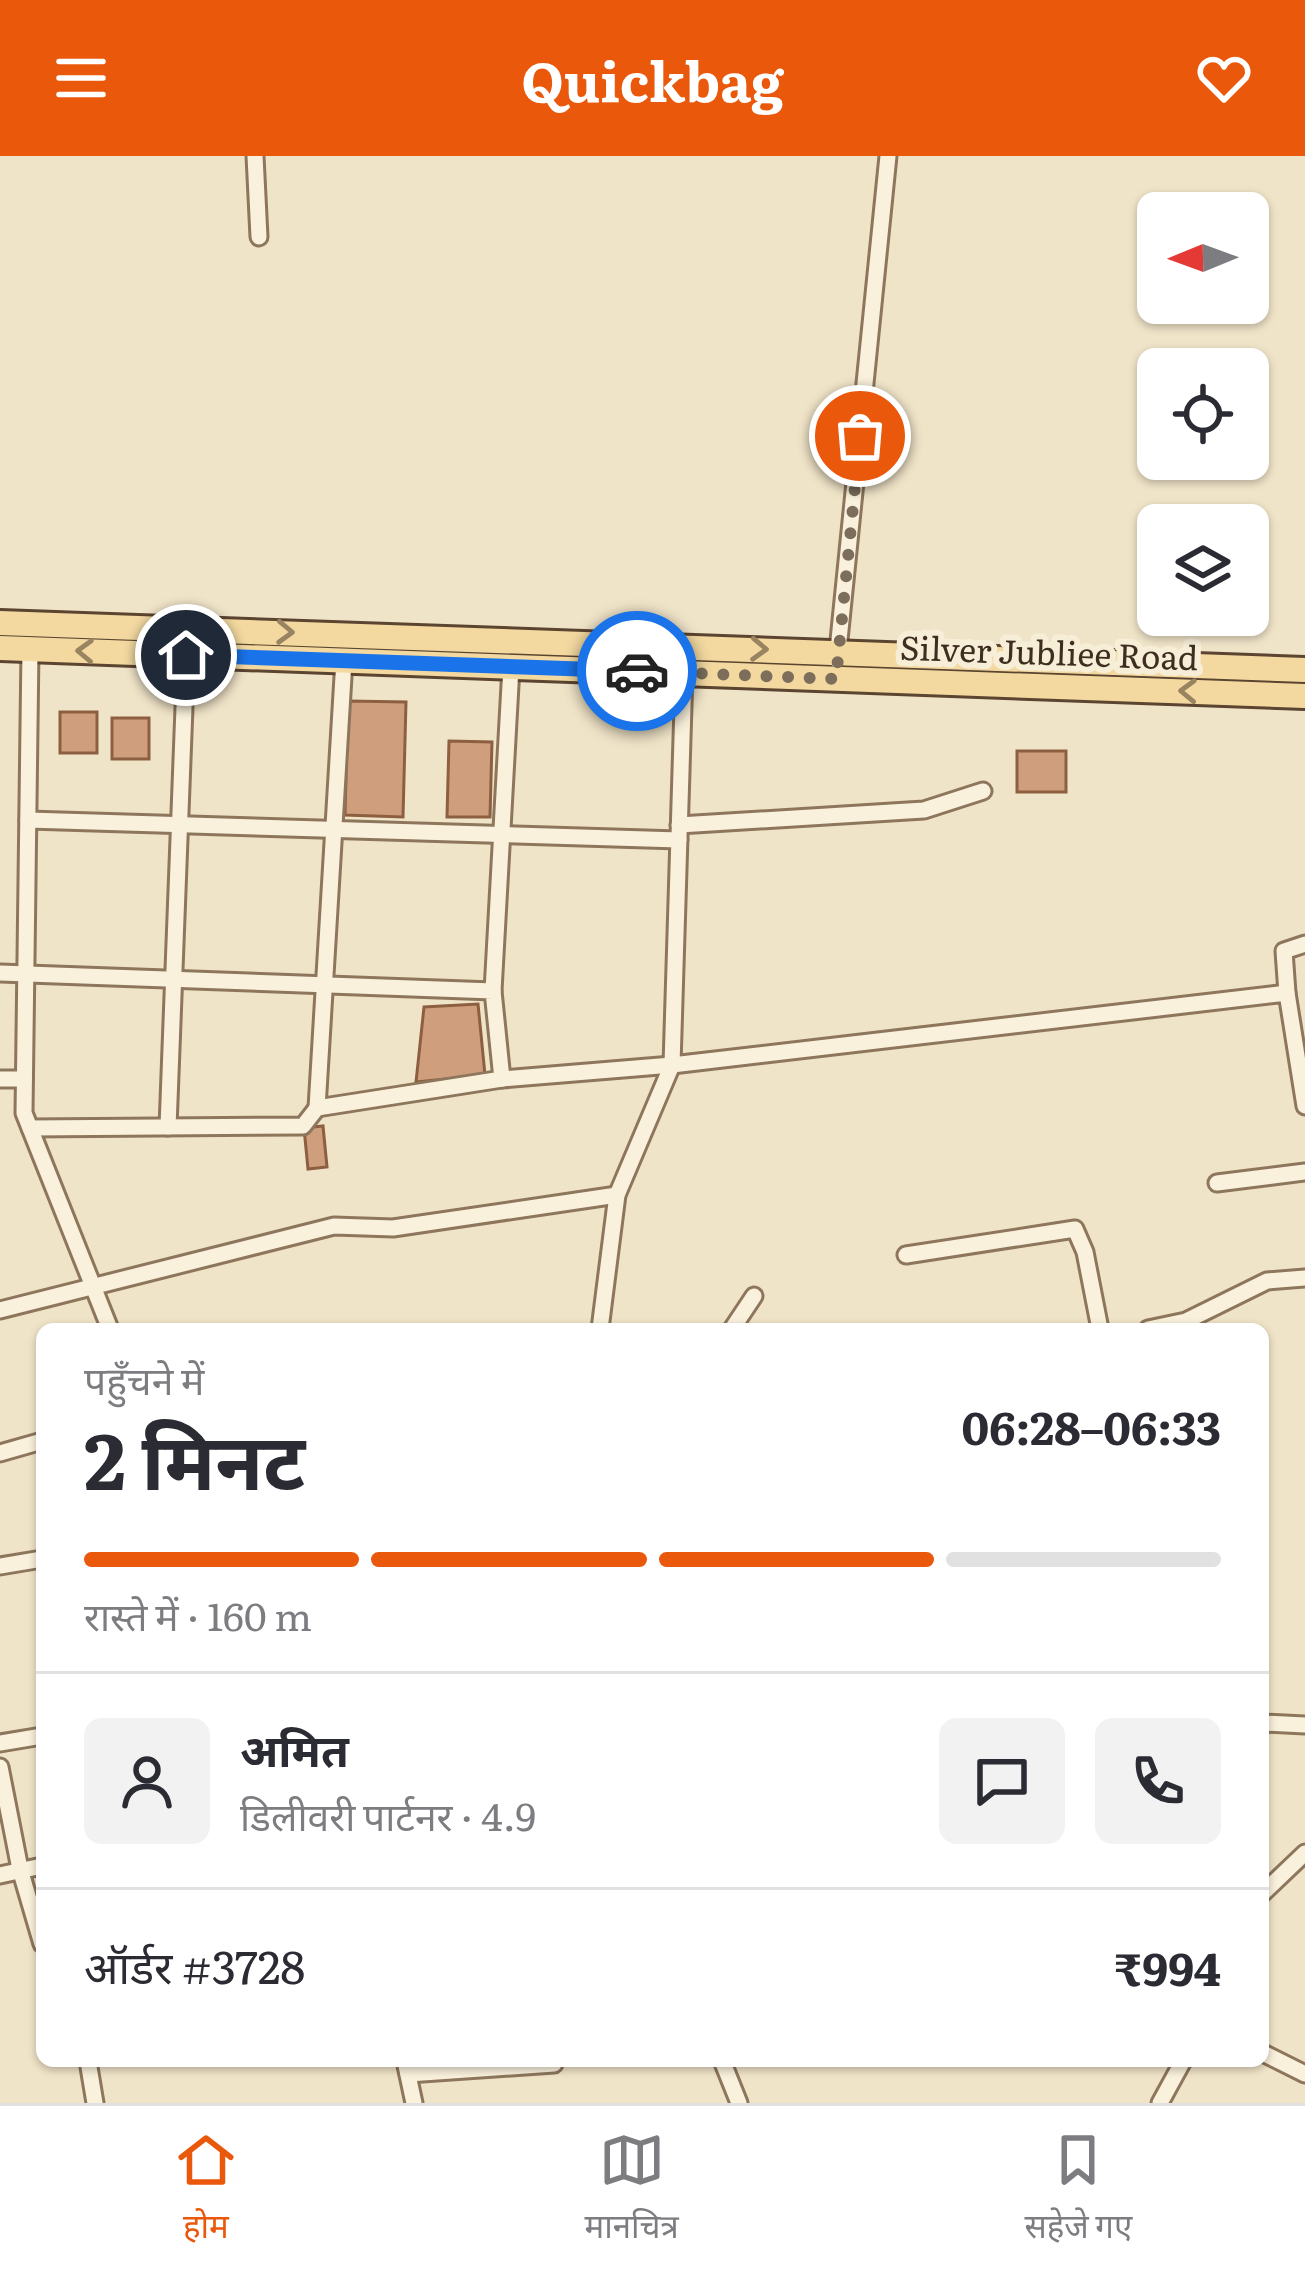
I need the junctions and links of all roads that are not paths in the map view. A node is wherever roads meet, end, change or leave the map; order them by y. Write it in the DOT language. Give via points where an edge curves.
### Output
graph roads {
  1 [pos="255,156"];
  2 [pos="889,156"];
  3 [pos="259,237"];
  4 [pos="0,623"];
  5 [pos="0,648"];
  6 [pos="30,649"];
  7 [pos="838,652"];
  8 [pos="186,655"];
  9 [pos="344,660"];
  10 [pos="512,667"];
  11 [pos="1305,670"];
  12 [pos="684,673"];
  13 [pos="836,679"];
  14 [pos="1305,696"];
  15 [pos="982,791"];
  16 [pos="28,820"];
  17 [pos="181,825"];
  18 [pos="334,830"];
  19 [pos="679,832"];
  20 [pos="502,835"];
  21 [pos="1305,944"];
  22 [pos="0,973"];
  23 [pos="26,974"];
  24 [pos="173,979"];
  25 [pos="324,985"];
  26 [pos="493,991"];
  27 [pos="1287,993"];
  28 [pos="672,1065"];
  29 [pos="0,1078"];
  30 [pos="24,1079"];
  31 [pos="502,1079"];
  32 [pos="1305,1106"];
  33 [pos="316,1108"];
  34 [pos="169,1127"];
  35 [pos="30,1128"];
  36 [pos="1305,1172"];
  37 [pos="1217,1183"];
  38 [pos="617,1195"];
  39 [pos="906,1255"];
  40 [pos="1305,1278"];
  41 [pos="93,1287"];
  42 [pos="754,1296"];
  43 [pos="0,1310"];
  44 [pos="108,1323"];
  45 [pos="601,1323"];
  46 [pos="736,1323"];
  47 [pos="1099,1323"];
  48 [pos="1176,1323"];
  49 [pos="36,1443"];
  50 [pos="0,1453"];
  51 [pos="36,1560"];
  52 [pos="0,1566"];
  53 [pos="1269,1723"];
  54 [pos="1305,1726"];
  55 [pos="36,1737"];
  56 [pos="0,1743"];
  57 [pos="0,1770"];
  58 [pos="1305,1853"];
  59 [pos="36,1867"];
  60 [pos="20,1869"];
  61 [pos="0,1875"];
  62 [pos="1269,1887"];
  63 [pos="36,1924"];
  64 [pos="1269,2056"];
  65 [pos="89,2067"];
  66 [pos="443,2067"];
  67 [pos="725,2067"];
  68 [pos="1181,2067"];
  69 [pos="406,2068"];
  70 [pos="1305,2074"];
  71 [pos="95,2103"];
  72 [pos="414,2103"];
  73 [pos="739,2103"];
  74 [pos="1160,2103"];
  1 -- 3 [label="street"];
  2 -- 7 [label="street"];
  4 -- 7 [label="main road, one-way"];
  5 -- 6 [label="main road, Silver Jubliee Road"];
  8 -- 6 [label="main road, Silver Jubliee Road, one-way"];
  6 -- 16 [label="street"];
  7 -- 11 [label="main road"];
  7 -- 13 [label="street"];
  8 -- 9 [label="main road, Silver Jubliee Road"];
  8 -- 17 [label="street"];
  9 -- 10 [label="main road, Silver Jubliee Road"];
  9 -- 18 [label="street"];
  10 -- 12 [label="main road, Silver Jubliee Road"];
  10 -- 20 [label="street"];
  12 -- 13 [label="main road, Silver Jubliee Road"];
  12 -- 19 [label="street"];
  14 -- 13 [label="main road, Silver Jubliee Road, one-way"];
  15 -- 19 [label="street" via="924,810"];
  16 -- 17 [label="street"];
  16 -- 23 [label="street"];
  17 -- 18 [label="street"];
  17 -- 24 [label="street"];
  18 -- 20 [label="street"];
  18 -- 25 [label="street"];
  19 -- 20 [label="street"];
  19 -- 28 [label="street"];
  20 -- 26 [label="street"];
  21 -- 27 [label="street" via="1284,950"];
  22 -- 23 [label="street"];
  23 -- 24 [label="street"];
  23 -- 30 [label="street"];
  24 -- 25 [label="street"];
  24 -- 34 [label="street"];
  25 -- 26 [label="street"];
  25 -- 33 [label="street"];
  26 -- 31 [label="street"];
  27 -- 28 [label="street"];
  27 -- 32 [label="street"];
  28 -- 31 [label="street"];
  28 -- 38 [label="street"];
  29 -- 30 [label="street"];
  30 -- 35 [label="street"];
  31 -- 33 [label="street"];
  33 -- 34 [label="street" via="303,1126"];
  34 -- 35 [label="street"];
  35 -- 41 [label="street"];
  36 -- 37 [label="street"];
  38 -- 41 [label="street" via="393,1228 334,1226"];
  38 -- 45 [label="street"];
  39 -- 47 [label="street" via="1075,1229"];
  40 -- 48 [label="street" via="1267,1281"];
  41 -- 43 [label="street"];
  41 -- 44 [label="street"];
  42 -- 46 [label="street"];
  49 -- 50 [label="street"];
  51 -- 52 [label="street"];
  53 -- 54 [label="street"];
  55 -- 56 [label="street"];
  57 -- 60 [label="street"];
  58 -- 62 [label="street"];
  59 -- 60 [label="street"];
  60 -- 61 [label="street"];
  60 -- 63 [label="street"];
  64 -- 70 [label="street"];
  65 -- 71 [label="street"];
  66 -- 69 [label="street"];
  67 -- 73 [label="street"];
  68 -- 74 [label="street"];
  69 -- 72 [label="street"];
}
